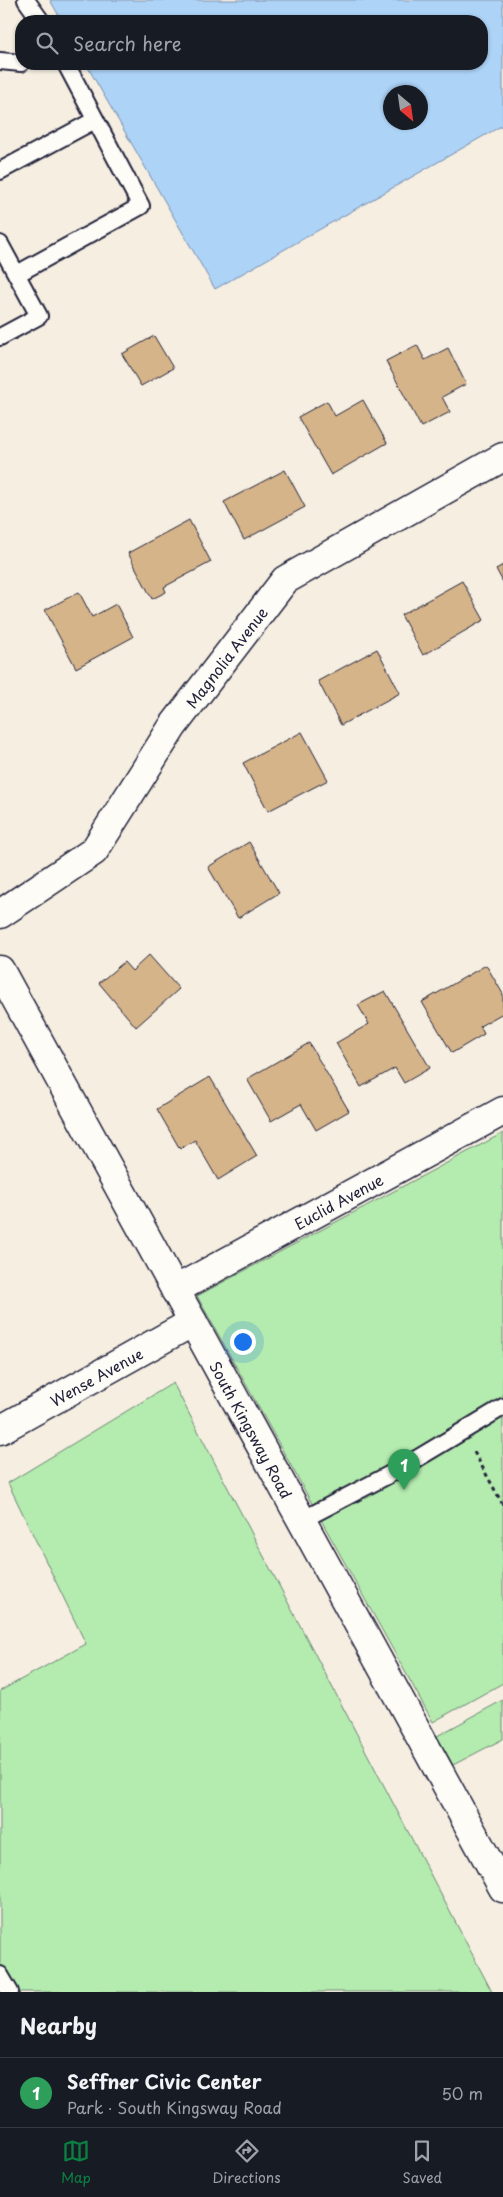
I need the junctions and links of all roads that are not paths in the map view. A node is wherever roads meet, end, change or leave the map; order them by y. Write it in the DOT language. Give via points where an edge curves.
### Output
graph roads {
  1 [pos="26,0"];
  2 [pos="37,15"];
  3 [pos="0,61"];
  4 [pos="15,62"];
  5 [pos="69,70"];
  6 [pos="95,120"];
  7 [pos="0,171"];
  8 [pos="0,244"];
  9 [pos="16,274"];
  10 [pos="0,337"];
  11 [pos="503,457"];
  12 [pos="0,914"];
  13 [pos="0,970"];
  14 [pos="503,1111"];
  15 [pos="175,1290"];
  16 [pos="193,1322"];
  17 [pos="503,1407"];
  18 [pos="0,1430"];
  19 [pos="300,1521"];
  20 [pos="503,1888"];
  21 [pos="0,1975"];
  22 [pos="10,1992"];
  1 -- 2 [label="lane"];
  3 -- 4 [label="lane"];
  5 -- 6 [label="lane"];
  6 -- 7 [label="lane"];
  6 -- 9 [label="lane" via="141,206"];
  8 -- 9 [label="lane"];
  9 -- 10 [label="lane" via="39,316"];
  11 -- 12 [label="street, Magnolia Avenue" via="285,580 173,726 94,851"];
  13 -- 15 [label="street, South Kingsway Road"];
  14 -- 15 [label="street, Euclid Avenue"];
  15 -- 16 [label="street, South Kingsway Road"];
  16 -- 18 [label="street, Wense Avenue"];
  16 -- 19 [label="street, South Kingsway Road"];
  17 -- 19 [label="lane" via="398,1470"];
  19 -- 20 [label="street, South Kingsway Road"];
  21 -- 22 [label="lane"];
}
